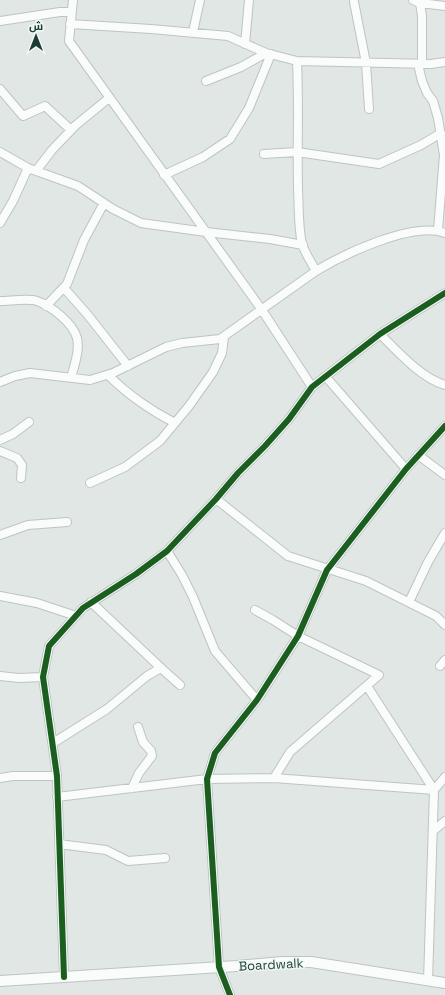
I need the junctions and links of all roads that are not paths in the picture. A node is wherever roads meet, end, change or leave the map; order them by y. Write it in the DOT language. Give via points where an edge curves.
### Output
graph roads {
  1 [pos="73,0"];
  2 [pos="200,0"];
  3 [pos="249,0"];
  4 [pos="354,2"];
  5 [pos="416,2"];
  6 [pos="445,6"];
  7 [pos="72,12"];
  8 [pos="0,21"];
  9 [pos="70,24"];
  10 [pos="193,32"];
  11 [pos="245,44"];
  12 [pos="268,54"];
  13 [pos="297,61"];
  14 [pos="445,62"];
  15 [pos="366,63"];
  16 [pos="420,64"];
  17 [pos="206,81"];
  18 [pos="0,89"];
  19 [pos="109,98"];
  20 [pos="369,109"];
  21 [pos="71,130"];
  22 [pos="441,133"];
  23 [pos="0,152"];
  24 [pos="297,152"];
  25 [pos="264,154"];
  26 [pos="28,168"];
  27 [pos="36,171"];
  28 [pos="164,175"];
  29 [pos="104,203"];
  30 [pos="0,223"];
  31 [pos="441,231"];
  32 [pos="206,232"];
  33 [pos="302,245"];
  34 [pos="316,271"];
  35 [pos="64,288"];
  36 [pos="445,293"];
  37 [pos="0,301"];
  38 [pos="46,306"];
  39 [pos="262,310"];
  40 [pos="380,334"];
  41 [pos="224,337"];
  42 [pos="128,366"];
  43 [pos="108,375"];
  44 [pos="326,377"];
  45 [pos="71,378"];
  46 [pos="0,382"];
  47 [pos="445,385"];
  48 [pos="312,387"];
  49 [pos="29,422"];
  50 [pos="175,423"];
  51 [pos="445,426"];
  52 [pos="0,440"];
  53 [pos="0,451"];
  54 [pos="418,455"];
  55 [pos="406,469"];
  56 [pos="445,475"];
  57 [pos="21,478"];
  58 [pos="90,483"];
  59 [pos="216,499"];
  60 [pos="67,522"];
  61 [pos="445,533"];
  62 [pos="0,535"];
  63 [pos="167,551"];
  64 [pos="327,570"];
  65 [pos="0,596"];
  66 [pos="91,602"];
  67 [pos="409,602"];
  68 [pos="255,610"];
  69 [pos="76,616"];
  70 [pos="445,625"];
  71 [pos="298,636"];
  72 [pos="160,668"];
  73 [pos="0,676"];
  74 [pos="43,677"];
  75 [pos="180,685"];
  76 [pos="367,686"];
  77 [pos="257,700"];
  78 [pos="138,726"];
  79 [pos="52,743"];
  80 [pos="57,776"];
  81 [pos="445,777"];
  82 [pos="0,778"];
  83 [pos="274,778"];
  84 [pos="207,779"];
  85 [pos="132,788"];
  86 [pos="434,790"];
  87 [pos="58,796"];
  88 [pos="445,821"];
  89 [pos="433,831"];
  90 [pos="59,844"];
  91 [pos="165,858"];
  92 [pos="219,967"];
  93 [pos="64,977"];
  94 [pos="0,981"];
  95 [pos="428,981"];
  96 [pos="445,983"];
  97 [pos="230,995"];
  1 -- 7 [label="street"];
  2 -- 10 [label="street"];
  3 -- 11 [label="street"];
  4 -- 15 [label="street"];
  5 -- 6 [label="street"];
  5 -- 16 [label="street" via="422,16"];
  7 -- 8 [label="street"];
  7 -- 9 [label="street"];
  9 -- 10 [label="street"];
  9 -- 19 [label="street" via="69,41"];
  10 -- 11 [label="street" via="228,36"];
  11 -- 12 [label="street"];
  12 -- 13 [label="street"];
  12 -- 17 [label="street"];
  12 -- 28 [label="street" via="249,108 230,140 203,157"];
  13 -- 15 [label="street"];
  13 -- 24 [label="street"];
  14 -- 16 [label="street"];
  15 -- 16 [label="street"];
  15 -- 20 [label="street"];
  16 -- 22 [label="street" via="422,81 434,106"];
  18 -- 21 [label="street" via="23,116 45,106"];
  19 -- 21 [label="street"];
  19 -- 28 [label="street"];
  21 -- 27 [label="street"];
  22 -- 24 [label="street" via="379,164"];
  22 -- 31 [label="street" via="444,155"];
  23 -- 26 [label="street"];
  24 -- 25 [label="street"];
  24 -- 33 [label="street"];
  26 -- 27 [label="street"];
  26 -- 30 [label="street"];
  27 -- 29 [label="street" via="78,186"];
  28 -- 32 [label="street"];
  29 -- 32 [label="street" via="141,222"];
  29 -- 35 [label="street" via="84,240"];
  31 -- 34 [label="street" via="399,235 363,247"];
  32 -- 33 [label="street"];
  32 -- 39 [label="street"];
  33 -- 34 [label="street"];
  34 -- 39 [label="street"];
  35 -- 38 [label="street"];
  35 -- 42 [label="street"];
  36 -- 40 [label="street"];
  37 -- 38 [label="street" via="36,301"];
  38 -- 45 [label="street" via="64,318 77,338 76,359"];
  39 -- 41 [label="street"];
  39 -- 48 [label="street"];
  40 -- 44 [label="street"];
  40 -- 47 [label="street" via="408,363"];
  41 -- 42 [label="street" via="166,347"];
  41 -- 50 [label="street" via="222,353 213,372"];
  42 -- 43 [label="street"];
  43 -- 45 [label="street" via="90,380"];
  43 -- 50 [label="street" via="123,390 157,414"];
  44 -- 48 [label="street"];
  44 -- 55 [label="street"];
  45 -- 46 [label="street" via="30,373"];
  48 -- 59 [label="street" via="289,419"];
  49 -- 52 [label="street" via="14,434"];
  50 -- 58 [label="street" via="160,441 125,467"];
  51 -- 54 [label="street"];
  53 -- 57 [label="street" via="17,458 22,465"];
  54 -- 55 [label="street"];
  54 -- 56 [label="street"];
  55 -- 64 [label="street"];
  59 -- 63 [label="street"];
  59 -- 64 [label="street" via="288,556"];
  60 -- 62 [label="street" via="28,525"];
  61 -- 67 [label="street"];
  63 -- 66 [label="street"];
  63 -- 77 [label="street" via="182,575 215,651"];
  64 -- 67 [label="street" via="366,581"];
  64 -- 71 [label="street"];
  65 -- 69 [label="street" via="37,603"];
  66 -- 69 [label="street"];
  66 -- 72 [label="street"];
  67 -- 70 [label="street" via="436,616"];
  68 -- 71 [label="street"];
  69 -- 74 [label="street" via="49,646"];
  71 -- 76 [label="street" via="379,675"];
  71 -- 77 [label="street"];
  72 -- 75 [label="street"];
  72 -- 79 [label="street" via="107,709"];
  73 -- 74 [label="street"];
  74 -- 79 [label="street"];
  76 -- 83 [label="street" via="290,752"];
  76 -- 86 [label="street"];
  77 -- 84 [label="street" via="215,753"];
  78 -- 85 [label="street" via="152,756 139,773"];
  79 -- 80 [label="street"];
  80 -- 82 [label="street"];
  80 -- 87 [label="street"];
  81 -- 86 [label="street"];
  83 -- 84 [label="street"];
  83 -- 86 [label="street"];
  84 -- 85 [label="street"];
  84 -- 92 [label="street"];
  85 -- 87 [label="street"];
  86 -- 89 [label="street"];
  87 -- 90 [label="street"];
  88 -- 89 [label="street"];
  89 -- 95 [label="street"];
  90 -- 91 [label="street" via="106,850 128,861"];
  90 -- 93 [label="street"];
  92 -- 93 [label="street, Boardwalk"];
  92 -- 95 [label="street, Boardwalk" via="301,961"];
  92 -- 97 [label="street"];
  93 -- 94 [label="street, Boardwalk"];
  95 -- 96 [label="street, Boardwalk"];
}
